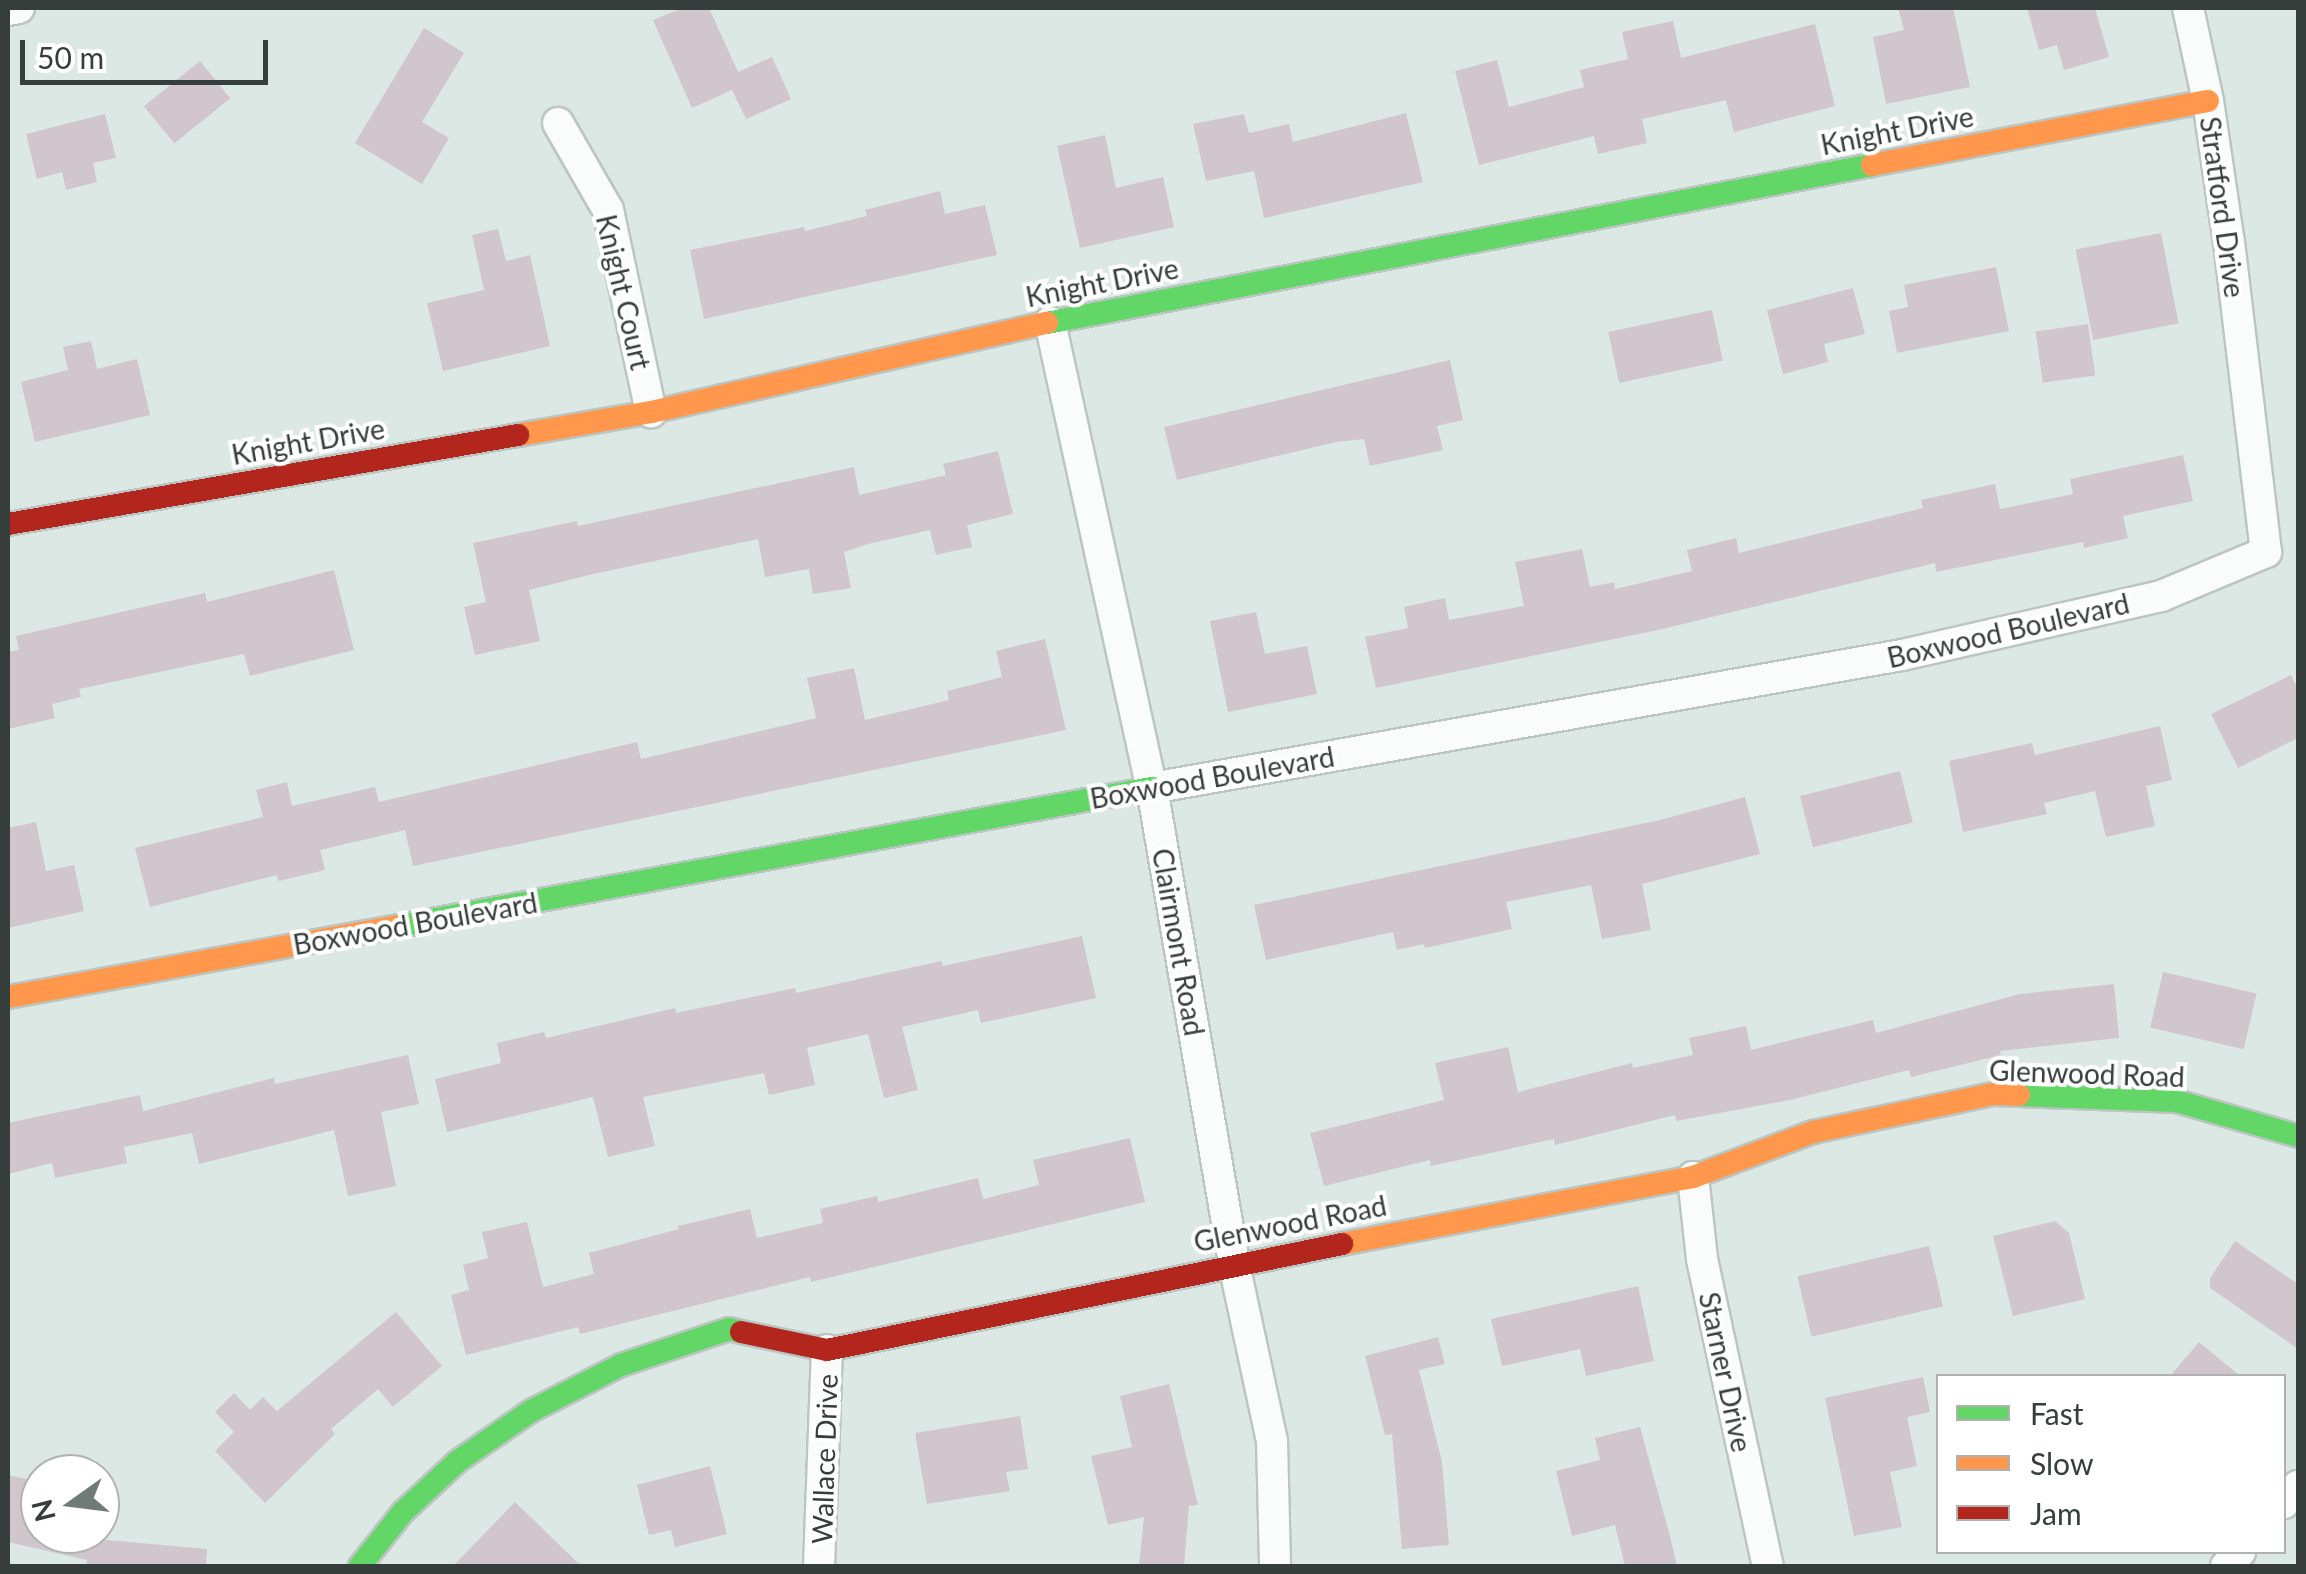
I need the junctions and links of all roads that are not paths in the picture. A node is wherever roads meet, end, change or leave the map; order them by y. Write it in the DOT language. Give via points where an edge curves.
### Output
graph roads {
  1 [pos="19,8"];
  2 [pos="2188,8"];
  3 [pos="8,10"];
  4 [pos="2208,100"];
  5 [pos="558,124"];
  6 [pos="1050,322"];
  7 [pos="2249,409"];
  8 [pos="651,412"];
  9 [pos="8,524"];
  10 [pos="1152,788"];
  11 [pos="8,997"];
  12 [pos="2298,1136"];
  13 [pos="1693,1177"];
  14 [pos="1234,1264"];
  15 [pos="828,1350"];
  16 [pos="360,1566"];
  17 [pos="819,1566"];
  18 [pos="1275,1566"];
  19 [pos="1768,1566"];
  1 -- 3 [label="street"];
  2 -- 4 [label="street, Stratford Drive"];
  4 -- 6 [label="street, Knight Drive"];
  4 -- 7 [label="street, Stratford Drive"];
  5 -- 8 [label="street, Knight Court" via="608,210"];
  6 -- 8 [label="street, Knight Drive"];
  6 -- 10 [label="street, Clairmont Road"];
  7 -- 10 [label="street, Boxwood Boulevard" via="2266,552 2162,596 1902,655"];
  8 -- 9 [label="street, Knight Drive"];
  10 -- 11 [label="street, Boxwood Boulevard"];
  10 -- 14 [label="street, Clairmont Road"];
  12 -- 13 [label="street, Glenwood Road" via="2176,1101 1994,1094 1813,1132"];
  13 -- 14 [label="street, Glenwood Road"];
  13 -- 19 [label="street, Starner Drive" via="1702,1259"];
  14 -- 15 [label="street, Glenwood Road"];
  14 -- 18 [label="street, Clairmont Road" via="1272,1442"];
  15 -- 16 [label="street, Glenwood Road" via="729,1329 621,1364 531,1411 458,1461 403,1512"];
  15 -- 17 [label="street, Wallace Drive"];
}
